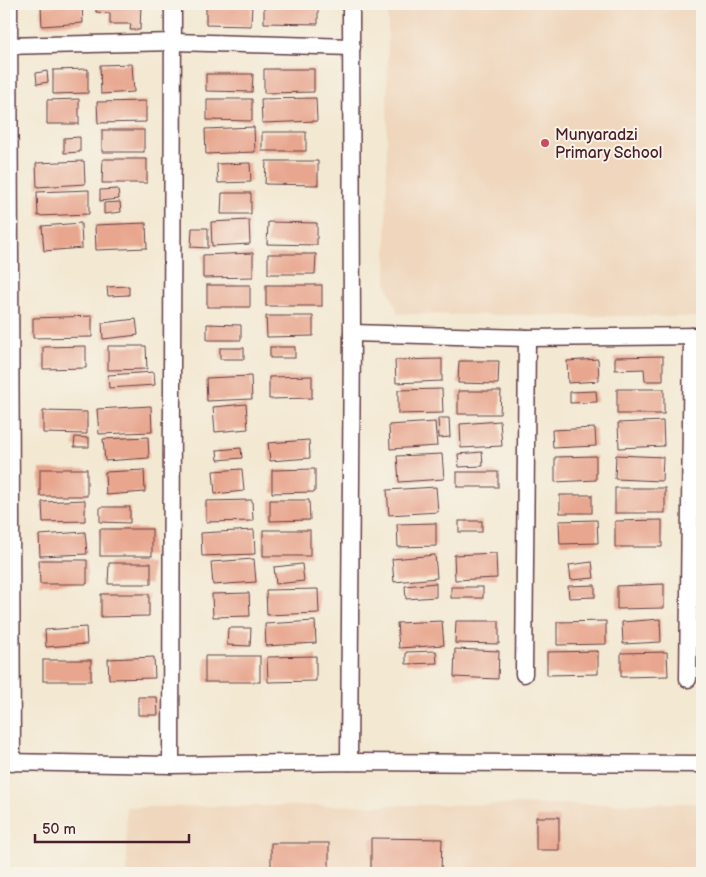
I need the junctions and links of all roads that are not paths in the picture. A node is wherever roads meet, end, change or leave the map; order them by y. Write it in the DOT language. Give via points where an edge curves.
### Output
graph roads {
  1 [pos="9,4"];
  2 [pos="173,4"];
  3 [pos="351,4"];
  4 [pos="174,42"];
  5 [pos="7,46"];
  6 [pos="352,47"];
  7 [pos="352,333"];
  8 [pos="697,336"];
  9 [pos="527,338"];
  10 [pos="524,674"];
  11 [pos="688,679"];
  12 [pos="8,762"];
  13 [pos="350,762"];
  14 [pos="702,764"];
  15 [pos="171,765"];
  1 -- 5 [label="street"];
  2 -- 4 [label="street"];
  3 -- 6 [label="street"];
  4 -- 5 [label="street"];
  4 -- 6 [label="street"];
  4 -- 15 [label="street"];
  5 -- 12 [label="street"];
  6 -- 7 [label="street"];
  7 -- 9 [label="street"];
  7 -- 13 [label="street"];
  8 -- 9 [label="street"];
  8 -- 11 [label="street"];
  9 -- 10 [label="street"];
  12 -- 15 [label="street"];
  13 -- 14 [label="street"];
  13 -- 15 [label="street"];
}
